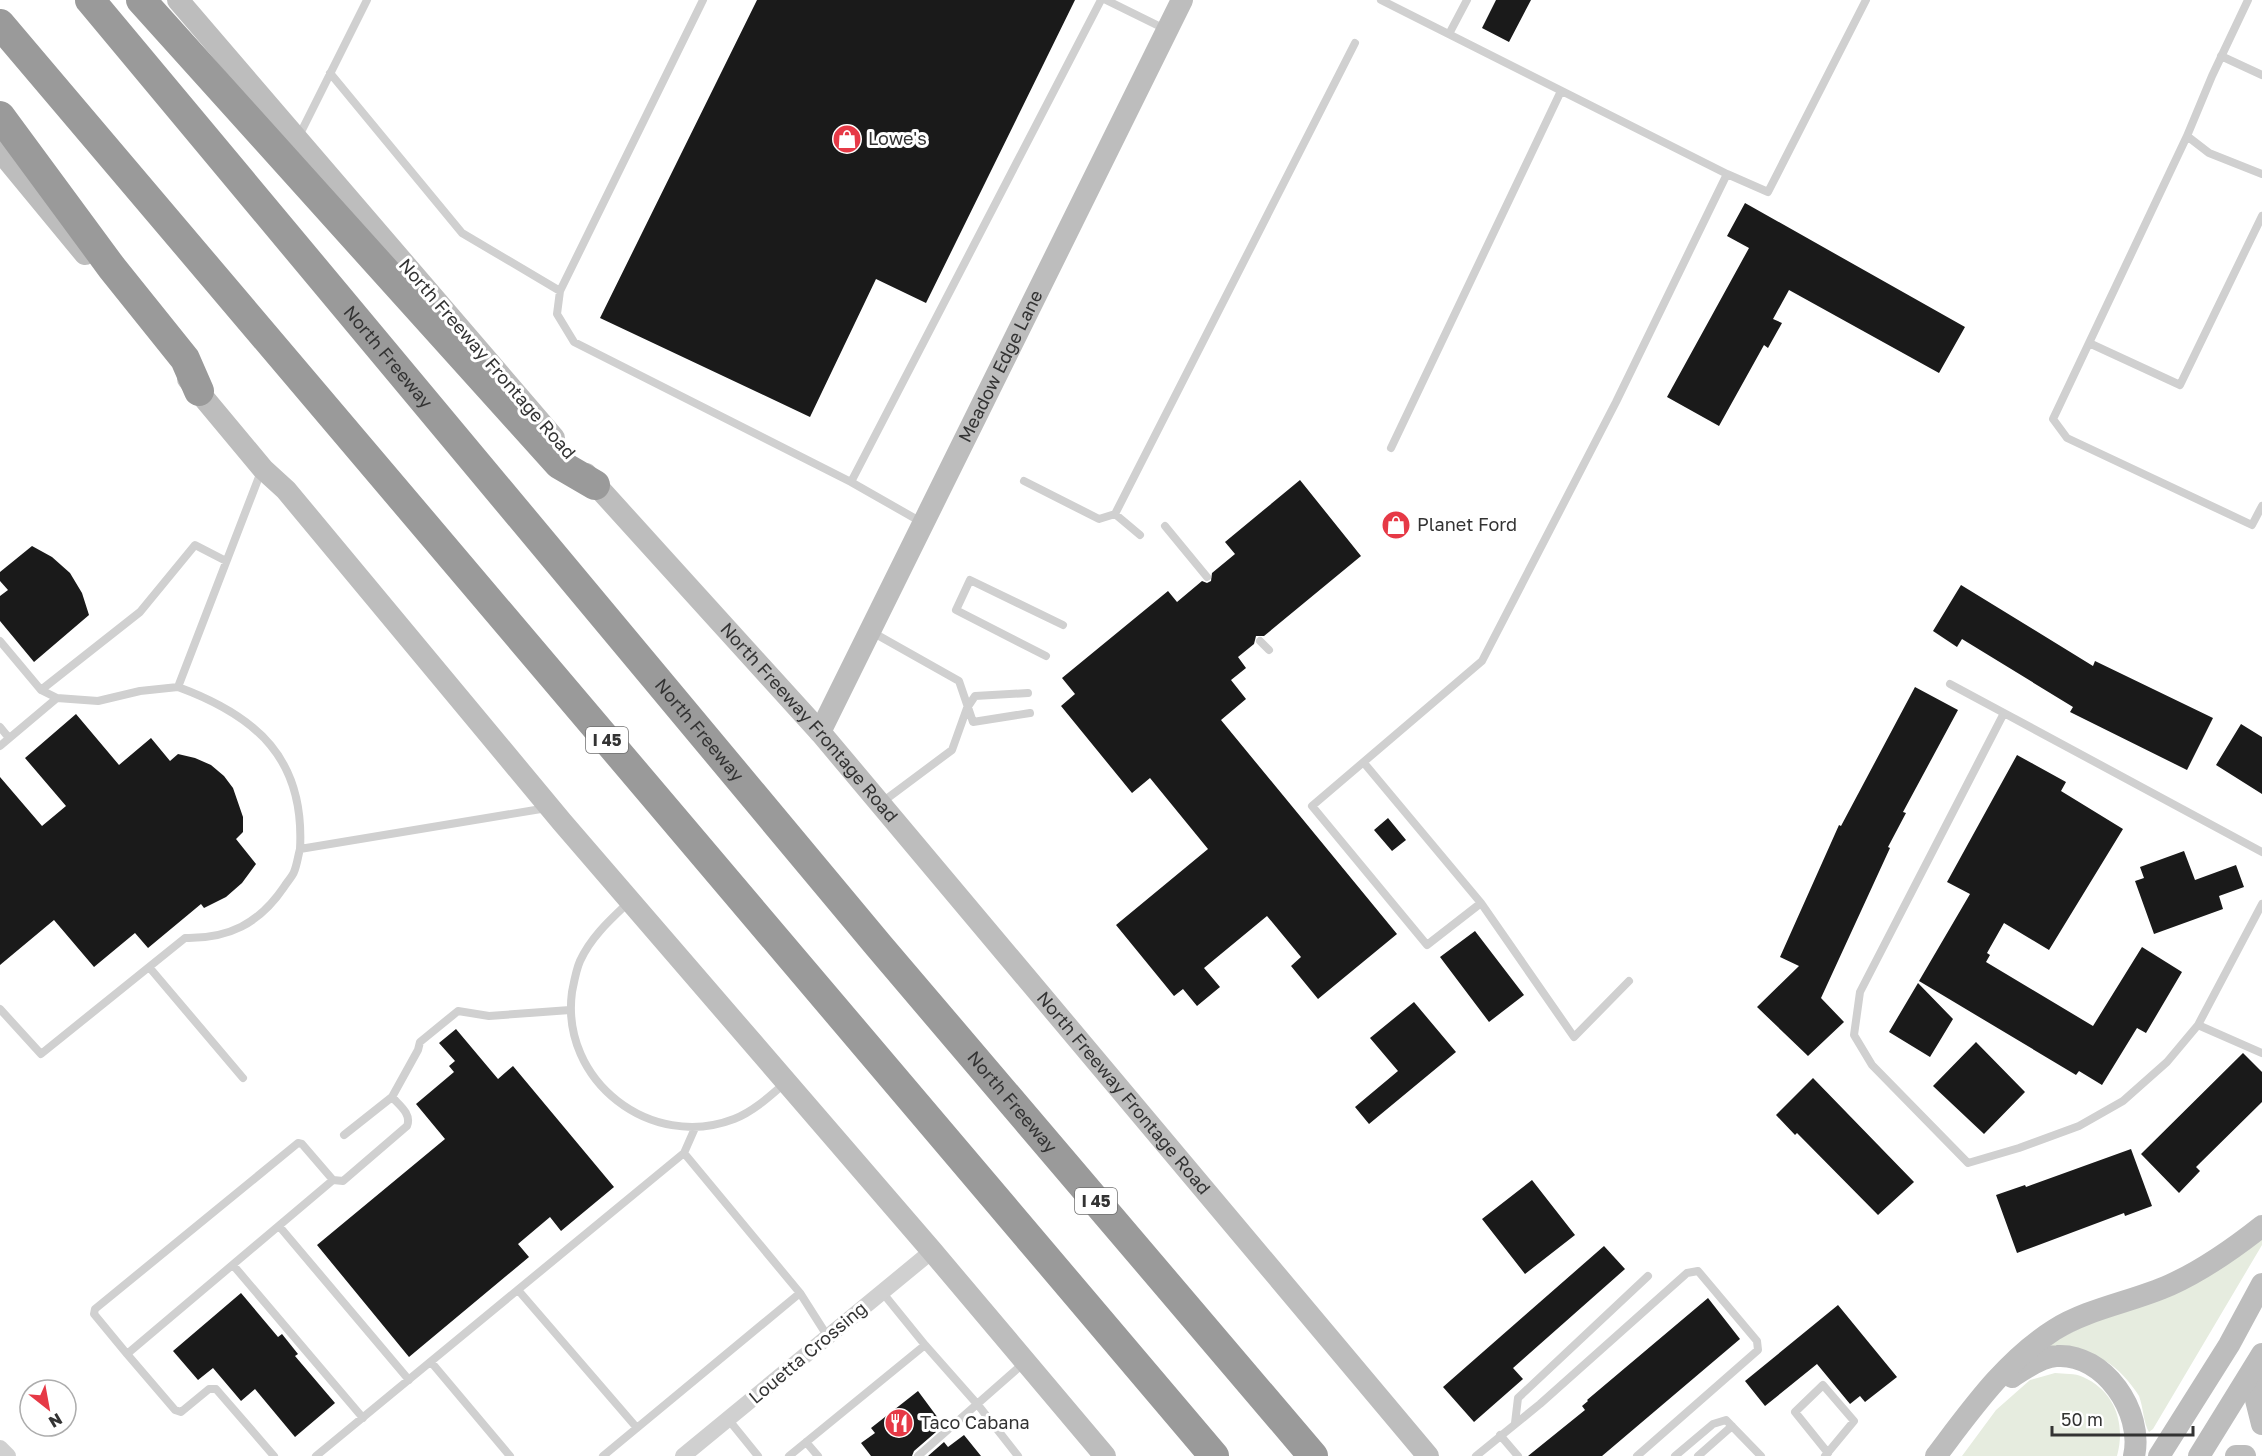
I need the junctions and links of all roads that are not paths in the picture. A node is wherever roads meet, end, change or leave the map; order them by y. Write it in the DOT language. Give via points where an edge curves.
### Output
graph roads {
  1 [pos="90,0"];
  2 [pos="141,0"];
  3 [pos="178,0"];
  4 [pos="367,0"];
  5 [pos="703,0"];
  6 [pos="1101,0"];
  7 [pos="1106,0"];
  8 [pos="1182,0"];
  9 [pos="1380,0"];
  10 [pos="1467,0"];
  11 [pos="1866,0"];
  12 [pos="2248,0"];
  13 [pos="0,24"];
  14 [pos="1167,31"];
  15 [pos="1449,34"];
  16 [pos="1355,43"];
  17 [pos="2222,56"];
  18 [pos="330,73"];
  19 [pos="2262,75"];
  20 [pos="1561,90"];
  21 [pos="0,116"];
  22 [pos="2187,136"];
  23 [pos="297,138"];
  24 [pos="0,151"];
  25 [pos="1727,174"];
  26 [pos="2262,174"];
  27 [pos="2262,216"];
  28 [pos="560,291"];
  29 [pos="2089,343"];
  30 [pos="199,391"];
  31 [pos="1392,448"];
  32 [pos="262,469"];
  33 [pos="1024,481"];
  34 [pos="851,482"];
  35 [pos="595,485"];
  36 [pos="2262,506"];
  37 [pos="1115,514"];
  38 [pos="924,523"];
  39 [pos="1165,526"];
  40 [pos="1140,535"];
  41 [pos="226,561"];
  42 [pos="1207,577"];
  43 [pos="1063,625"];
  44 [pos="871,632"];
  45 [pos="0,641"];
  46 [pos="1260,641"];
  47 [pos="1269,650"];
  48 [pos="1046,656"];
  49 [pos="1950,684"];
  50 [pos="178,687"];
  51 [pos="41,690"];
  52 [pos="1028,693"];
  53 [pos="57,698"];
  54 [pos="967,708"];
  55 [pos="1030,713"];
  56 [pos="2004,713"];
  57 [pos="0,727"];
  58 [pos="820,732"];
  59 [pos="9,738"];
  60 [pos="0,746"];
  61 [pos="1364,763"];
  62 [pos="880,803"];
  63 [pos="550,808"];
  64 [pos="300,849"];
  65 [pos="2262,852"];
  66 [pos="630,901"];
  67 [pos="1481,903"];
  68 [pos="2262,904"];
  69 [pos="149,967"];
  70 [pos="1629,981"];
  71 [pos="0,1009"];
  72 [pos="570,1010"];
  73 [pos="2198,1025"];
  74 [pos="2262,1053"];
  75 [pos="243,1078"];
  76 [pos="787,1082"];
  77 [pos="392,1096"];
  78 [pos="696,1128"];
  79 [pos="344,1135"];
  80 [pos="684,1153"];
  81 [pos="333,1180"];
  82 [pos="279,1226"];
  83 [pos="2262,1226"];
  84 [pos="932,1251"];
  85 [pos="233,1265"];
  86 [pos="1648,1276"];
  87 [pos="2262,1284"];
  88 [pos="518,1290"];
  89 [pos="882,1292"];
  90 [pos="800,1293"];
  91 [pos="828,1336"];
  92 [pos="925,1345"];
  93 [pos="127,1354"];
  94 [pos="2260,1358"];
  95 [pos="431,1362"];
  96 [pos="1026,1362"];
  97 [pos="409,1380"];
  98 [pos="1979,1401"];
  99 [pos="978,1405"];
  100 [pos="363,1418"];
  101 [pos="728,1419"];
  102 [pos="1515,1423"];
  103 [pos="2262,1424"];
  104 [pos="1732,1426"];
  105 [pos="637,1428"];
  106 [pos="1500,1435"];
  107 [pos="806,1442"];
  108 [pos="1826,1454"];
  109 [pos="274,1456"];
  110 [pos="316,1456"];
  111 [pos="510,1456"];
  112 [pos="603,1456"];
  113 [pos="683,1456"];
  114 [pos="759,1456"];
  115 [pos="789,1456"];
  116 [pos="818,1456"];
  117 [pos="918,1456"];
  118 [pos="1018,1456"];
  119 [pos="1105,1456"];
  120 [pos="1214,1456"];
  121 [pos="1312,1456"];
  122 [pos="1428,1456"];
  123 [pos="1476,1456"];
  124 [pos="1518,1456"];
  125 [pos="1637,1456"];
  126 [pos="1675,1456"];
  127 [pos="1698,1456"];
  128 [pos="1761,1456"];
  129 [pos="1936,1456"];
  130 [pos="2134,1456"];
  131 [pos="2159,1456"];
  132 [pos="2199,1456"];
  133 [pos="2236,1456"];
  134 [pos="2244,1456"];
  1 -- 121 [label="highway, North Freeway / I 45" via="887,955"];
  2 -- 35 [label="highway" via="559,464"];
  3 -- 23 [label="main road, North Freeway Frontage Road"];
  4 -- 18 [label="lane"];
  5 -- 28 [label="lane"];
  6 -- 34 [label="lane"];
  7 -- 14 [label="lane"];
  8 -- 14 [label="main road, Meadow Edge Lane"];
  9 -- 15 [label="lane"];
  10 -- 15 [label="lane"];
  11 -- 25 [label="lane" via="1768,192"];
  12 -- 17 [label="lane"];
  13 -- 120 [label="highway, I 45"];
  14 -- 38 [label="main road, Meadow Edge Lane"];
  15 -- 20 [label="lane"];
  16 -- 37 [label="lane"];
  17 -- 19 [label="lane"];
  17 -- 22 [label="lane"];
  18 -- 23 [label="lane"];
  18 -- 28 [label="lane" via="462,233"];
  20 -- 25 [label="lane"];
  20 -- 31 [label="lane"];
  21 -- 30 [label="highway" via="185,360"];
  22 -- 26 [label="lane" via="2209,153"];
  22 -- 29 [label="lane"];
  23 -- 35 [label="main road, North Freeway Frontage Road"];
  24 -- 30 [label="main road"];
  25 -- 61 [label="lane" via="1616,402 1482,661"];
  27 -- 29 [label="lane" via="2180,385"];
  28 -- 34 [label="lane" via="557,315 573,342"];
  29 -- 36 [label="lane" via="2053,419 2067,438 2252,525"];
  30 -- 32 [label="main road"];
  32 -- 41 [label="lane"];
  32 -- 63 [label="main road" via="286,490"];
  33 -- 37 [label="lane" via="1099,519"];
  34 -- 38 [label="lane"];
  35 -- 58 [label="main road, North Freeway Frontage Road"];
  37 -- 40 [label="lane"];
  38 -- 44 [label="main road, Meadow Edge Lane"];
  39 -- 42 [label="lane"];
  41 -- 50 [label="lane"];
  41 -- 51 [label="lane" via="195,545 140,612"];
  43 -- 48 [label="lane" via="970,580 956,610"];
  44 -- 54 [label="lane" via="959,681"];
  44 -- 58 [label="main road, Meadow Edge Lane"];
  45 -- 51 [label="lane"];
  46 -- 47 [label="lane"];
  49 -- 56 [label="lane"];
  50 -- 53 [label="lane" via="98,700"];
  50 -- 64 [label="lane" via="209,698 250,724 272,746 296,791"];
  51 -- 53 [label="lane"];
  52 -- 54 [label="lane" via="975,696"];
  53 -- 59 [label="lane"];
  54 -- 55 [label="lane" via="973,722"];
  54 -- 62 [label="lane" via="952,750"];
  56 -- 65 [label="lane"];
  56 -- 73 [label="lane" via="1860,992 1854,1035 1872,1065 1968,1163 2079,1126 2123,1101 2167,1062"];
  57 -- 59 [label="lane"];
  58 -- 62 [label="main road, North Freeway Frontage Road"];
  59 -- 60 [label="lane"];
  61 -- 67 [label="lane"];
  61 -- 67 [label="lane" via="1312,806 1427,945"];
  62 -- 122 [label="main road, North Freeway Frontage Road"];
  63 -- 64 [label="lane"];
  63 -- 66 [label="main road"];
  64 -- 69 [label="lane" via="294,871 278,896 255,919 232,932 185,938"];
  66 -- 72 [label="lane" via="590,943 579,964"];
  66 -- 76 [label="main road"];
  67 -- 70 [label="lane" via="1574,1037"];
  68 -- 73 [label="lane"];
  69 -- 71 [label="lane" via="41,1054"];
  69 -- 75 [label="lane"];
  72 -- 77 [label="lane" via="489,1016 458,1011 420,1042"];
  72 -- 78 [label="lane" via="576,1044 584,1062 619,1104 676,1128"];
  73 -- 74 [label="lane"];
  76 -- 78 [label="lane" via="752,1110 734,1119"];
  76 -- 84 [label="main road"];
  77 -- 79 [label="lane"];
  77 -- 81 [label="lane" via="408,1115 407,1126 343,1180"];
  78 -- 80 [label="lane"];
  80 -- 88 [label="lane"];
  80 -- 90 [label="lane"];
  81 -- 82 [label="lane"];
  81 -- 93 [label="lane" via="298,1143 95,1309 94,1314"];
  82 -- 85 [label="lane"];
  82 -- 97 [label="lane"];
  83 -- 98 [label="main road" via="2202,1269 2169,1286 2094,1311 2055,1329 2011,1363"];
  84 -- 89 [label="street, Louetta Crossing"];
  84 -- 96 [label="main road"];
  85 -- 93 [label="lane"];
  85 -- 100 [label="lane"];
  86 -- 102 [label="lane" via="1518,1398"];
  87 -- 131 [label="main road" via="2229,1345"];
  88 -- 95 [label="lane"];
  88 -- 105 [label="lane"];
  89 -- 91 [label="street, Louetta Crossing"];
  89 -- 92 [label="lane"];
  90 -- 91 [label="lane"];
  90 -- 105 [label="lane"];
  91 -- 101 [label="street, Louetta Crossing"];
  92 -- 99 [label="lane"];
  92 -- 107 [label="lane"];
  93 -- 109 [label="lane" via="175,1410 181,1412 209,1389 216,1389"];
  94 -- 103 [label="main road" via="2256,1400"];
  94 -- 132 [label="main road"];
  95 -- 97 [label="lane"];
  95 -- 111 [label="lane"];
  96 -- 99 [label="lane"];
  96 -- 119 [label="main road"];
  97 -- 100 [label="lane"];
  98 -- 129 [label="main road"];
  98 -- 130 [label="main road" via="2026,1367 2056,1356 2084,1359 2106,1374 2122,1395 2132,1421"];
  99 -- 117 [label="lane"];
  99 -- 118 [label="lane"];
  100 -- 110 [label="lane"];
  101 -- 113 [label="street, Louetta Crossing"];
  101 -- 114 [label="lane"];
  102 -- 106 [label="lane"];
  102 -- 125 [label="lane" via="1687,1273 1698,1271 1757,1341 1758,1350"];
  104 -- 126 [label="lane" via="1725,1420 1713,1424"];
  104 -- 127 [label="lane"];
  104 -- 128 [label="lane"];
  105 -- 112 [label="lane"];
  106 -- 123 [label="lane"];
  106 -- 124 [label="lane"];
  107 -- 115 [label="lane"];
  107 -- 116 [label="lane"];
  108 -- 108 [label="lane" via="1854,1421 1823,1385 1795,1412"];
  133 -- 134 [label="main road"];
}
